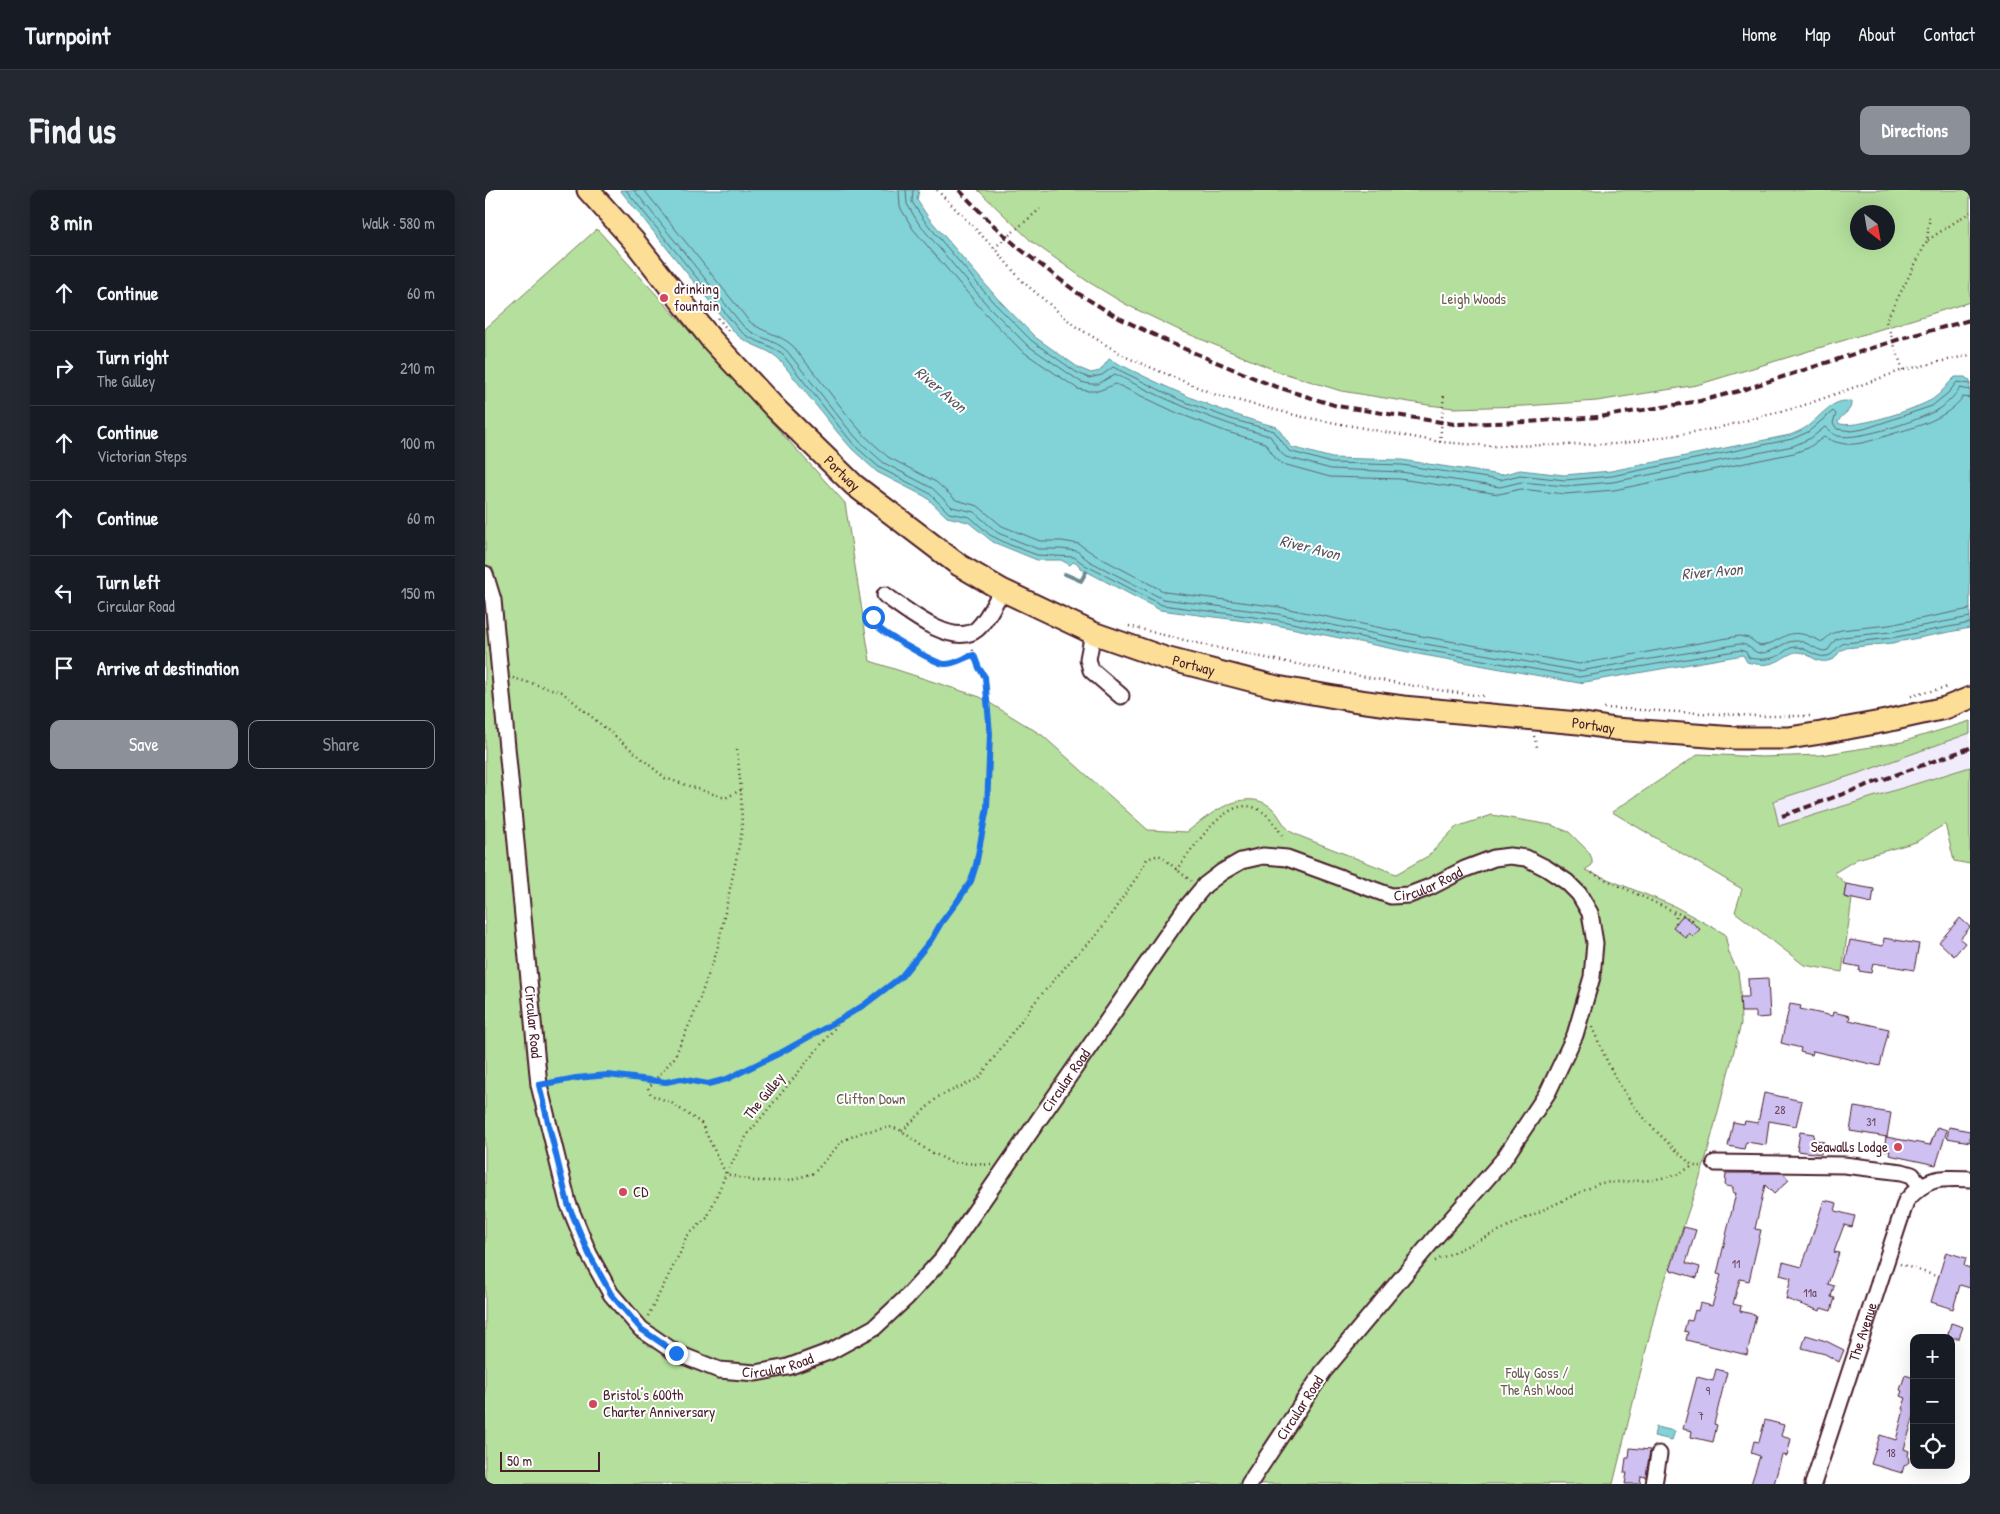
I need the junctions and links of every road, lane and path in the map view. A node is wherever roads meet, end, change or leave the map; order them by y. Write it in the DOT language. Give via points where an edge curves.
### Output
graph roads {
  1 [pos="587,190"];
  2 [pos="937,190"];
  3 [pos="1040,209"];
  4 [pos="1970,212"];
  5 [pos="1930,214"];
  6 [pos="1927,241"];
  7 [pos="994,248"];
  8 [pos="715,314"];
  9 [pos="734,337"];
  10 [pos="1970,355"];
  11 [pos="1903,370"];
  12 [pos="1444,393"];
  13 [pos="1440,442"];
  14 [pos="485,574"];
  15 [pos="1002,590"];
  16 [pos="885,595"];
  17 [pos="873,617"];
  18 [pos="1124,624"];
  19 [pos="1093,633"];
  20 [pos="968,635"];
  21 [pos="974,655"];
  22 [pos="509,677"];
  23 [pos="1952,686"];
  24 [pos="1121,696"];
  25 [pos="1492,696"];
  26 [pos="1909,697"];
  27 [pos="1970,698"];
  28 [pos="1597,708"];
  29 [pos="1812,716"];
  30 [pos="737,749"];
  31 [pos="741,790"];
  32 [pos="1284,839"];
  33 [pos="1176,870"];
  34 [pos="1592,873"];
  35 [pos="1194,884"];
  36 [pos="1669,911"];
  37 [pos="1691,922"];
  38 [pos="1676,924"];
  39 [pos="841,1019"];
  40 [pos="1591,1024"];
  41 [pos="654,1080"];
  42 [pos="539,1085"];
  43 [pos="902,1131"];
  44 [pos="1715,1163"];
  45 [pos="995,1165"];
  46 [pos="1693,1166"];
  47 [pos="726,1174"];
  48 [pos="1970,1179"];
  49 [pos="1920,1185"];
  50 [pos="1886,1260"];
  51 [pos="1431,1262"];
  52 [pos="1939,1277"];
  53 [pos="647,1319"];
  54 [pos="1659,1454"];
  55 [pos="1249,1484"];
  56 [pos="1654,1484"];
  57 [pos="1813,1484"];
  1 -- 15 [label="highway, Portway" via="633,240 711,339 775,408 854,485 959,565"];
  2 -- 7 [label="path"];
  3 -- 7 [label="path"];
  4 -- 6 [label="path"];
  5 -- 6 [label="path"];
  6 -- 11 [label="path" via="1886,321"];
  7 -- 13 [label="path" via="1023,281 1075,326 1126,357 1216,395 1303,417"];
  8 -- 9 [label="path"];
  10 -- 11 [label="path"];
  11 -- 13 [label="path" via="1799,407 1713,429 1618,444 1492,446"];
  12 -- 13 [label="path"];
  14 -- 42 [label="street, Circular Road" via="494,609"];
  15 -- 19 [label="highway, Portway"];
  15 -- 20 [label="street" via="979,626"];
  16 -- 20 [label="street" via="940,630 957,636"];
  17 -- 21 [label="path" via="878,627 932,661 953,664"];
  18 -- 25 [label="path, Portway" via="1190,642 1313,667 1444,691"];
  19 -- 24 [label="street" via="1088,659 1091,670"];
  19 -- 27 [label="highway, Portway" via="1165,658 1277,687 1352,700 1615,729 1735,738 1789,738 1828,732 1920,714"];
  20 -- 21 [label="path, The Gulley"];
  21 -- 39 [label="path, The Gulley" via="985,677 990,743 987,808 971,881 901,977"];
  22 -- 31 [label="path" via="561,692 665,778 725,798"];
  23 -- 26 [label="path"];
  28 -- 29 [label="path, Portway"];
  30 -- 31 [label="path"];
  31 -- 41 [label="path" via="742,831 717,951 674,1058"];
  32 -- 33 [label="path" via="1277,826 1256,807 1241,806 1226,812"];
  33 -- 35 [label="path"];
  33 -- 43 [label="path" via="1159,856 1147,859 1096,936 1035,1002 979,1078 938,1097"];
  34 -- 36 [label="path"];
  36 -- 37 [label="path"];
  36 -- 38 [label="path" via="1676,917"];
  39 -- 41 [label="path" via="727,1079 708,1084 681,1079"];
  39 -- 47 [label="path, The Gulley" via="747,1135"];
  40 -- 46 [label="path" via="1629,1099 1657,1132"];
  41 -- 42 [label="path" via="608,1075"];
  41 -- 47 [label="path" via="648,1088 651,1095 670,1102 701,1123"];
  42 -- 55 [label="street, Circular Road" via="568,1204 589,1254 611,1294 641,1329 676,1353 719,1370 756,1373 788,1367 831,1351 875,1327 942,1260 1185,909 1205,885 1222,872 1241,861 1263,856 1287,858 1391,896 1409,895 1494,858 1526,858 1546,868 1579,894 1590,913 1595,942 1592,977 1575,1035 1548,1092 1503,1160 1323,1372"];
  43 -- 45 [label="path" via="927,1150 951,1162"];
  43 -- 47 [label="path" via="892,1127 863,1132 842,1141 814,1173 788,1181 754,1181"];
  44 -- 46 [label="path"];
  44 -- 49 [label="street" via="1844,1165 1892,1170 1912,1175"];
  46 -- 51 [label="path" via="1677,1175 1652,1180 1601,1184"];
  47 -- 53 [label="path, The Gulley" via="707,1218 687,1237"];
  48 -- 49 [label="street" via="1943,1178"];
  49 -- 50 [label="street, The Avenue" via="1906,1200"];
  50 -- 52 [label="path"];
  50 -- 57 [label="street, The Avenue"];
  54 -- 56 [label="street"];
}
